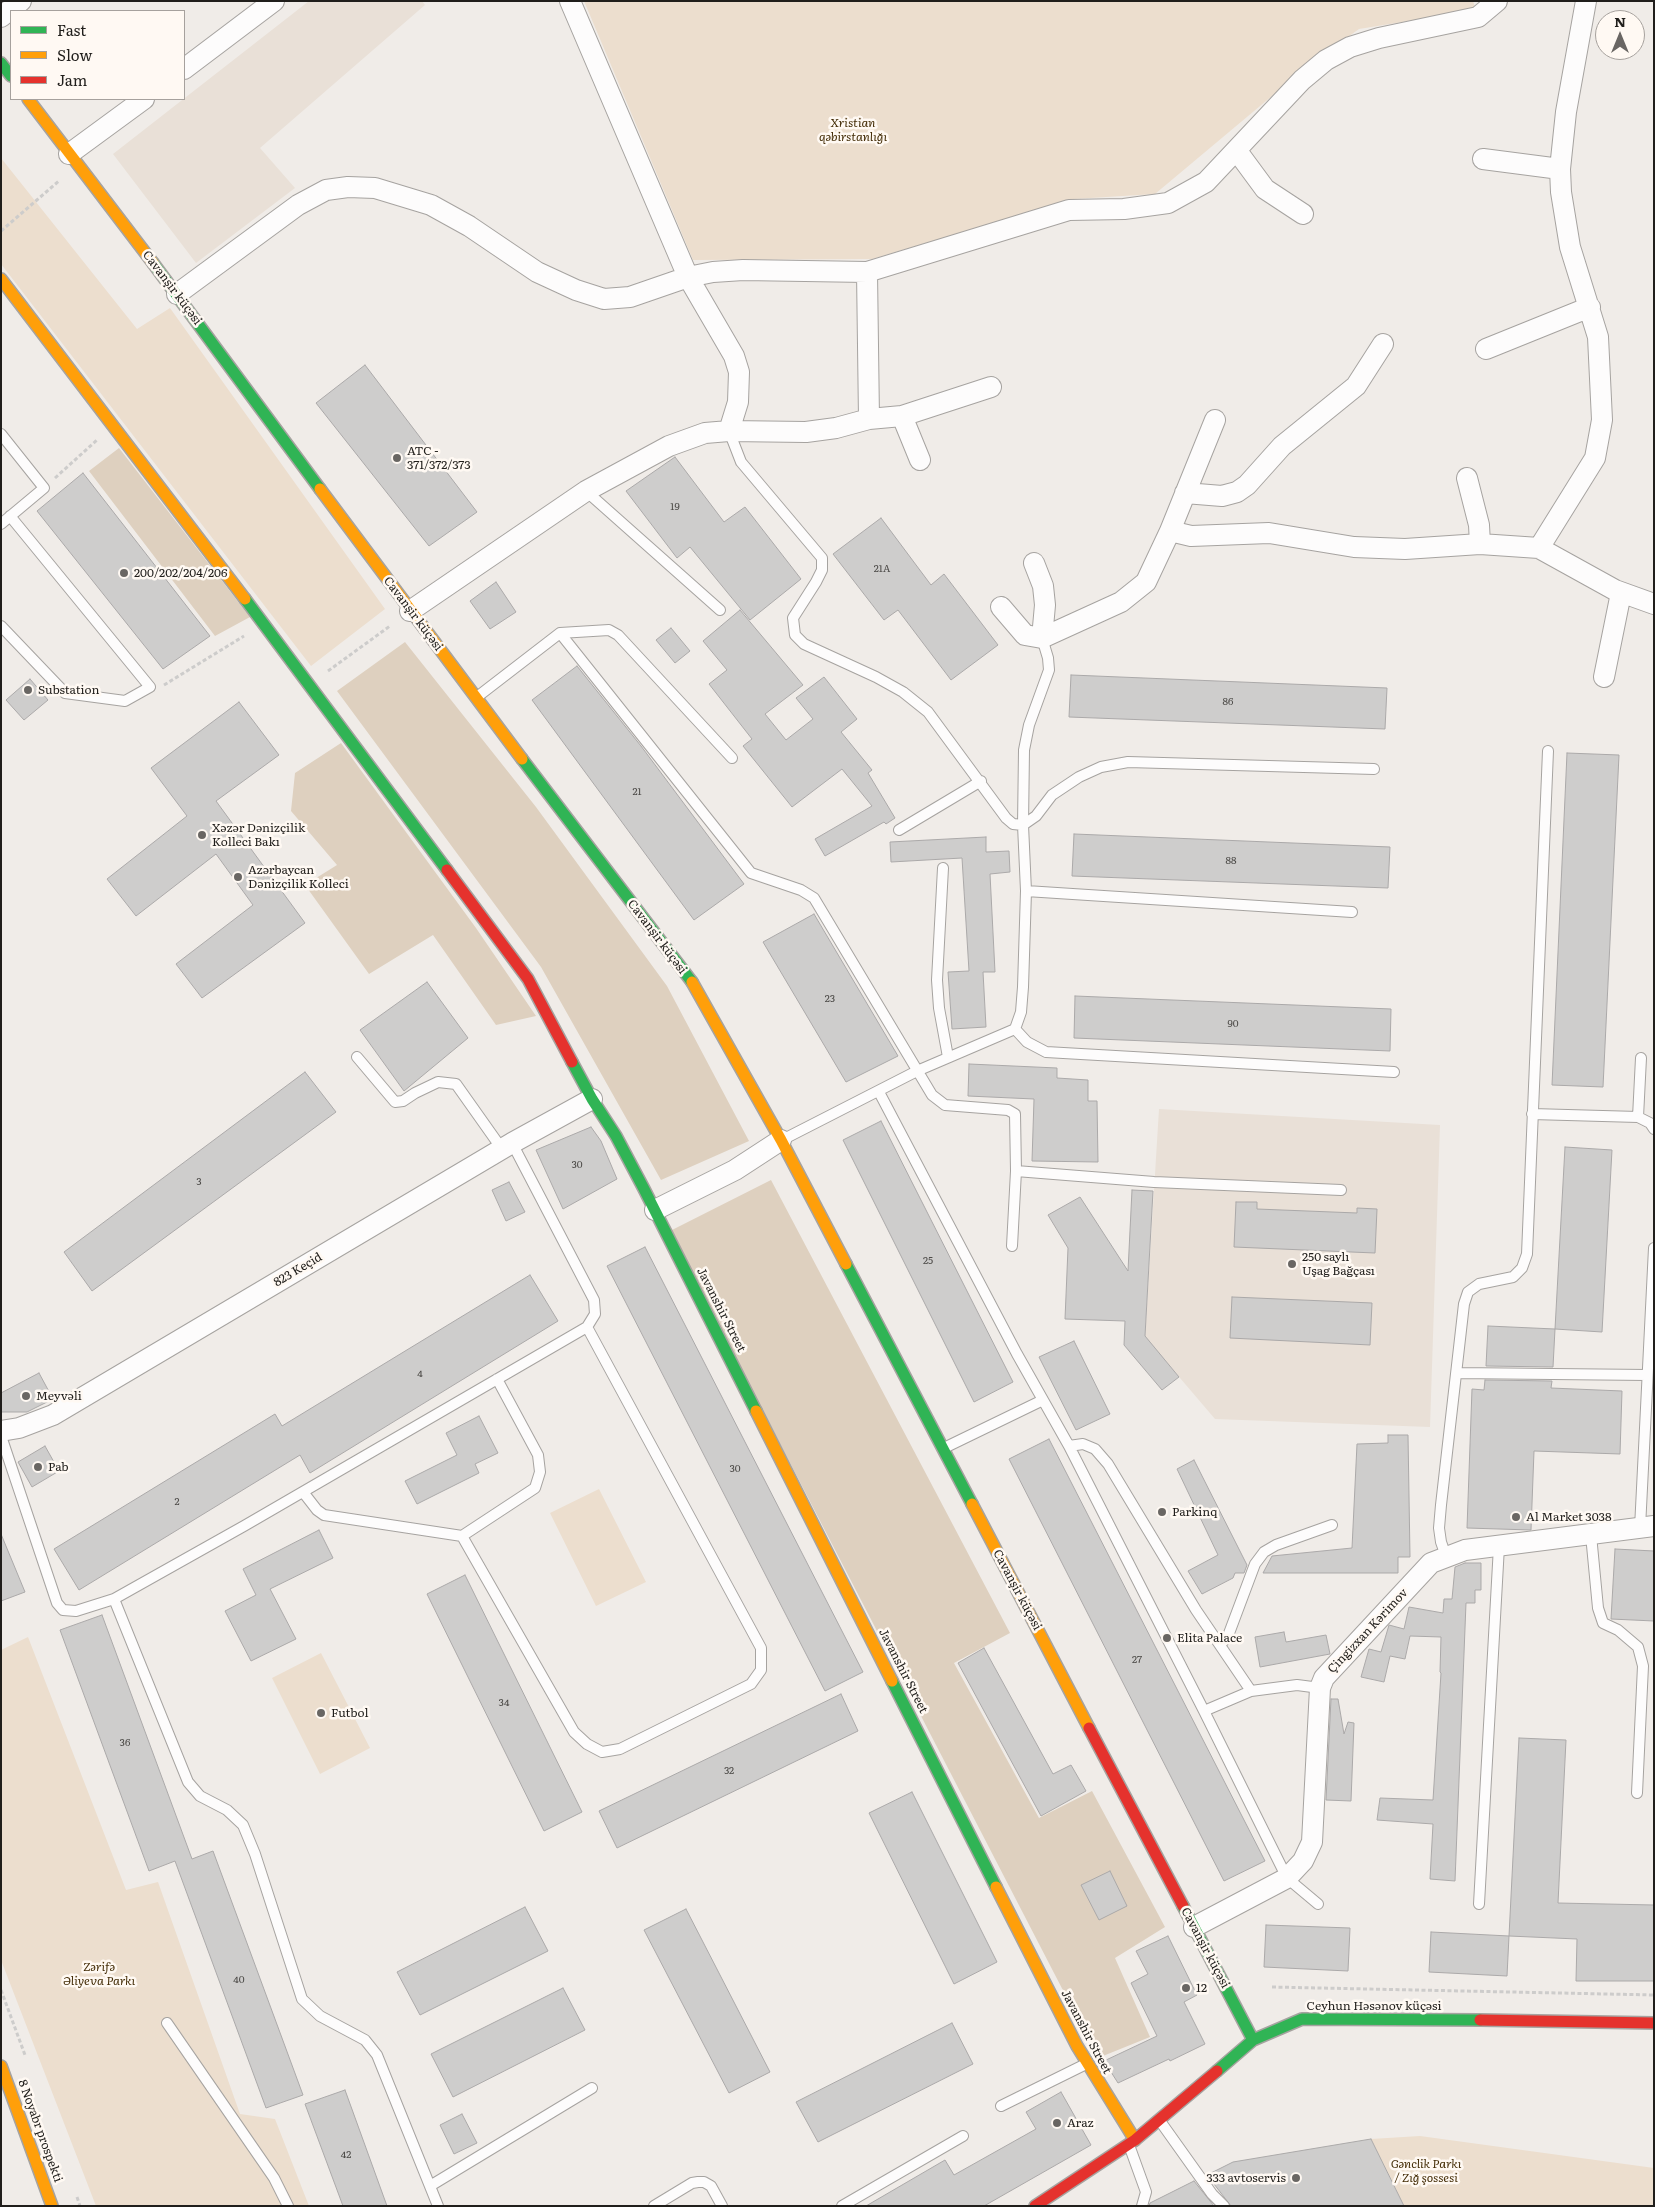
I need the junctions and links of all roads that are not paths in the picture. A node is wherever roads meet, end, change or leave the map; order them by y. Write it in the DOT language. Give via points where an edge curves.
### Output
graph roads {
  1 [pos="21,1"];
  2 [pos="274,1"];
  3 [pos="570,1"];
  4 [pos="1497,1"];
  5 [pos="1586,1"];
  6 [pos="1,17"];
  7 [pos="1,63"];
  8 [pos="185,68"];
  9 [pos="10,75"];
  10 [pos="29,100"];
  11 [pos="143,100"];
  12 [pos="1237,151"];
  13 [pos="69,154"];
  14 [pos="1483,159"];
  15 [pos="1560,169"];
  16 [pos="1303,214"];
  17 [pos="867,272"];
  18 [pos="688,277"];
  19 [pos="1,279"];
  20 [pos="177,294"];
  21 [pos="1590,307"];
  22 [pos="1382,344"];
  23 [pos="1486,349"];
  24 [pos="991,387"];
  25 [pos="902,416"];
  26 [pos="869,419"];
  27 [pos="1215,420"];
  28 [pos="729,431"];
  29 [pos="1,434"];
  30 [pos="920,460"];
  31 [pos="1467,478"];
  32 [pos="586,491"];
  33 [pos="1185,493"];
  34 [pos="10,516"];
  35 [pos="1,524"];
  36 [pos="1170,531"];
  37 [pos="1480,544"];
  38 [pos="1539,548"];
  39 [pos="1034,563"];
  40 [pos="1621,593"];
  41 [pos="1654,604"];
  42 [pos="1001,607"];
  43 [pos="720,610"];
  44 [pos="410,611"];
  45 [pos="1,626"];
  46 [pos="560,634"];
  47 [pos="1042,638"];
  48 [pos="1604,677"];
  49 [pos="477,698"];
  50 [pos="1548,751"];
  51 [pos="732,758"];
  52 [pos="1374,769"];
  53 [pos="981,781"];
  54 [pos="1023,825"];
  55 [pos="899,830"];
  56 [pos="942,868"];
  57 [pos="1026,891"];
  58 [pos="1352,912"];
  59 [pos="1015,1029"];
  60 [pos="357,1058"];
  61 [pos="948,1058"];
  62 [pos="1641,1058"];
  63 [pos="917,1071"];
  64 [pos="1394,1072"];
  65 [pos="879,1092"];
  66 [pos="592,1100"];
  67 [pos="1532,1114"];
  68 [pos="1638,1117"];
  69 [pos="1654,1129"];
  70 [pos="781,1140"];
  71 [pos="507,1146"];
  72 [pos="1016,1171"];
  73 [pos="1342,1190"];
  74 [pos="655,1210"];
  75 [pos="1012,1246"];
  76 [pos="1654,1248"];
  77 [pos="587,1327"];
  78 [pos="1457,1373"];
  79 [pos="1647,1375"];
  80 [pos="497,1379"];
  81 [pos="1043,1400"];
  82 [pos="1,1431"];
  83 [pos="1,1436"];
  84 [pos="1068,1446"];
  85 [pos="943,1449"];
  86 [pos="303,1492"];
  87 [pos="1332,1525"];
  88 [pos="1647,1527"];
  89 [pos="1591,1535"];
  90 [pos="462,1536"];
  91 [pos="1499,1546"];
  92 [pos="1446,1556"];
  93 [pos="114,1599"];
  94 [pos="1220,1645"];
  95 [pos="1320,1688"];
  96 [pos="1251,1691"];
  97 [pos="1204,1711"];
  98 [pos="1637,1793"];
  99 [pos="1287,1878"];
  100 [pos="1318,1904"];
  101 [pos="1479,1904"];
  102 [pos="1194,1927"];
  103 [pos="167,2023"];
  104 [pos="1654,2023"];
  105 [pos="1253,2040"];
  106 [pos="1086,2064"];
  107 [pos="1,2066"];
  108 [pos="592,2088"];
  109 [pos="1001,2106"];
  110 [pos="1159,2120"];
  111 [pos="963,2136"];
  112 [pos="1132,2142"];
  113 [pos="430,2186"];
  114 [pos="52,2206"];
  115 [pos="288,2206"];
  116 [pos="438,2206"];
  117 [pos="654,2206"];
  118 [pos="722,2206"];
  119 [pos="842,2206"];
  120 [pos="1035,2206"];
  121 [pos="1142,2206"];
  122 [pos="1224,2206"];
  1 -- 6 [label="street"];
  2 -- 8 [label="street"];
  3 -- 18 [label="street"];
  4 -- 12 [label="street" via="1478,17 1379,38 1350,47 1326,60 1302,80"];
  5 -- 15 [label="street" via="1566,112"];
  7 -- 9 [label="main road"];
  10 -- 13 [label="main road, Cavanşir küçəsi"];
  11 -- 13 [label="street"];
  12 -- 16 [label="street" via="1265,189"];
  12 -- 17 [label="street" via="1206,182 1168,203 1124,209 1069,210"];
  13 -- 20 [label="main road, Cavanşir küçəsi"];
  14 -- 15 [label="street"];
  15 -- 21 [label="street" via="1570,248"];
  17 -- 18 [label="street" via="743,270"];
  17 -- 26 [label="street"];
  18 -- 20 [label="street" via="630,297 604,299 537,272 469,226 431,205 375,188 348,187 326,190 298,206"];
  18 -- 28 [label="street" via="734,356 739,372 738,402"];
  19 -- 66 [label="main road" via="310,685 528,979"];
  20 -- 44 [label="main road, Cavanşir küçəsi"];
  21 -- 23 [label="street"];
  21 -- 38 [label="street" via="1600,359 1602,420 1599,442 1595,458"];
  22 -- 33 [label="street" via="1356,386 1282,446 1247,485 1222,496"];
  24 -- 25 [label="street"];
  25 -- 26 [label="street"];
  25 -- 30 [label="street"];
  26 -- 28 [label="street" via="806,432"];
  27 -- 33 [label="street"];
  28 -- 32 [label="street" via="704,433 669,446"];
  28 -- 53 [label="lane" via="741,462 822,558 822,570 793,618 795,635 804,644 903,692 928,712"];
  29 -- 34 [label="lane" via="44,488"];
  31 -- 37 [label="street" via="1479,525"];
  32 -- 43 [label="lane"];
  32 -- 44 [label="street"];
  33 -- 36 [label="street"];
  34 -- 35 [label="lane"];
  34 -- 45 [label="lane" via="150,687 125,701 64,693"];
  36 -- 37 [label="street" via="1191,536 1268,533 1362,547"];
  36 -- 47 [label="street" via="1146,582 1121,602"];
  37 -- 38 [label="street"];
  38 -- 40 [label="street"];
  39 -- 47 [label="street" via="1045,605"];
  40 -- 41 [label="street"];
  40 -- 48 [label="street"];
  42 -- 47 [label="street" via="1025,635"];
  44 -- 49 [label="main road, Cavanşir küçəsi"];
  46 -- 49 [label="lane"];
  46 -- 51 [label="lane" via="609,630 618,635"];
  46 -- 63 [label="lane" via="751,873 802,890 814,898"];
  47 -- 54 [label="lane" via="1049,670 1029,725 1024,750"];
  49 -- 70 [label="main road, Cavanşir küçəsi" via="696,988"];
  50 -- 67 [label="lane"];
  52 -- 54 [label="lane" via="1128,762 1102,767 1079,777 1052,795 1036,816"];
  53 -- 54 [label="lane" via="1006,818 1013,824"];
  53 -- 55 [label="lane"];
  54 -- 57 [label="lane"];
  56 -- 61 [label="lane" via="937,980"];
  57 -- 58 [label="lane"];
  57 -- 59 [label="lane" via="1021,1012"];
  59 -- 61 [label="lane"];
  59 -- 64 [label="lane" via="1027,1042 1046,1052"];
  60 -- 71 [label="lane" via="395,1102 438,1082 456,1084"];
  61 -- 63 [label="lane"];
  62 -- 68 [label="lane"];
  63 -- 65 [label="lane"];
  63 -- 72 [label="lane" via="932,1095 945,1105 1008,1110 1015,1114"];
  65 -- 70 [label="lane"];
  65 -- 81 [label="lane"];
  66 -- 71 [label="street, 823 Keçid"];
  66 -- 74 [label="main road" via="616,1136"];
  67 -- 68 [label="lane"];
  67 -- 78 [label="lane" via="1527,1254 1522,1268 1513,1277 1480,1284 1468,1292"];
  68 -- 69 [label="lane"];
  70 -- 74 [label="street" via="735,1170"];
  70 -- 85 [label="main road, Cavanşir küçəsi"];
  71 -- 77 [label="lane" via="594,1300 595,1314"];
  71 -- 82 [label="street, 823 Keçid" via="53,1415"];
  72 -- 73 [label="lane" via="1154,1182"];
  72 -- 75 [label="lane"];
  74 -- 106 [label="main road, Javanshir Street"];
  76 -- 79 [label="lane"];
  77 -- 80 [label="lane"];
  77 -- 90 [label="lane" via="761,1648 761,1670 751,1684 620,1749 602,1752 574,1732"];
  78 -- 79 [label="lane"];
  78 -- 92 [label="lane" via="1441,1505 1441,1542"];
  79 -- 88 [label="lane"];
  80 -- 86 [label="lane"];
  80 -- 90 [label="lane" via="538,1455 540,1472 535,1488"];
  81 -- 84 [label="lane"];
  81 -- 85 [label="lane"];
  83 -- 93 [label="lane" via="57,1604 64,1610 76,1611"];
  84 -- 94 [label="lane" via="1083,1444 1095,1449 1108,1464"];
  84 -- 97 [label="lane"];
  85 -- 102 [label="main road, Cavanşir küçəsi"];
  86 -- 90 [label="lane" via="316,1510 324,1515"];
  86 -- 93 [label="lane"];
  87 -- 94 [label="lane" via="1264,1552 1255,1564 1228,1636"];
  88 -- 89 [label="street, Çingizxan Kərimov"];
  89 -- 91 [label="street, Çingizxan Kərimov"];
  89 -- 98 [label="lane" via="1598,1608 1603,1623 1638,1646 1643,1666"];
  91 -- 92 [label="street, Çingizxan Kərimov"];
  91 -- 101 [label="lane"];
  92 -- 95 [label="street, Çingizxan Kərimov" via="1431,1562 1324,1678"];
  93 -- 113 [label="lane" via="188,1782 200,1796 227,1810 242,1826 255,1854 302,1999 320,2016 365,2040 377,2055"];
  94 -- 96 [label="lane"];
  95 -- 96 [label="lane" via="1297,1684"];
  95 -- 99 [label="street" via="1312,1842 1303,1860"];
  96 -- 97 [label="lane"];
  97 -- 99 [label="lane"];
  99 -- 100 [label="lane"];
  99 -- 102 [label="street"];
  102 -- 105 [label="main road, Cavanşir küçəsi"];
  103 -- 115 [label="lane" via="274,2178"];
  104 -- 105 [label="main road, Ceyhun Həsənov küçəsi" via="1302,2019"];
  105 -- 110 [label="main road, Ceyhun Həsənov küçəsi"];
  106 -- 109 [label="lane"];
  106 -- 112 [label="main road, Javanshir Street"];
  107 -- 114 [label="main road, 8 Noyabr prospekti"];
  108 -- 113 [label="lane"];
  110 -- 112 [label="main road, Ceyhun Həsənov küçəsi"];
  110 -- 122 [label="lane"];
  111 -- 119 [label="lane"];
  112 -- 120 [label="main road, Ceyhun Həsənov küçəsi"];
  112 -- 121 [label="lane" via="1146,2192"];
  113 -- 116 [label="lane"];
  117 -- 118 [label="lane" via="698,2182 711,2186"];
}
